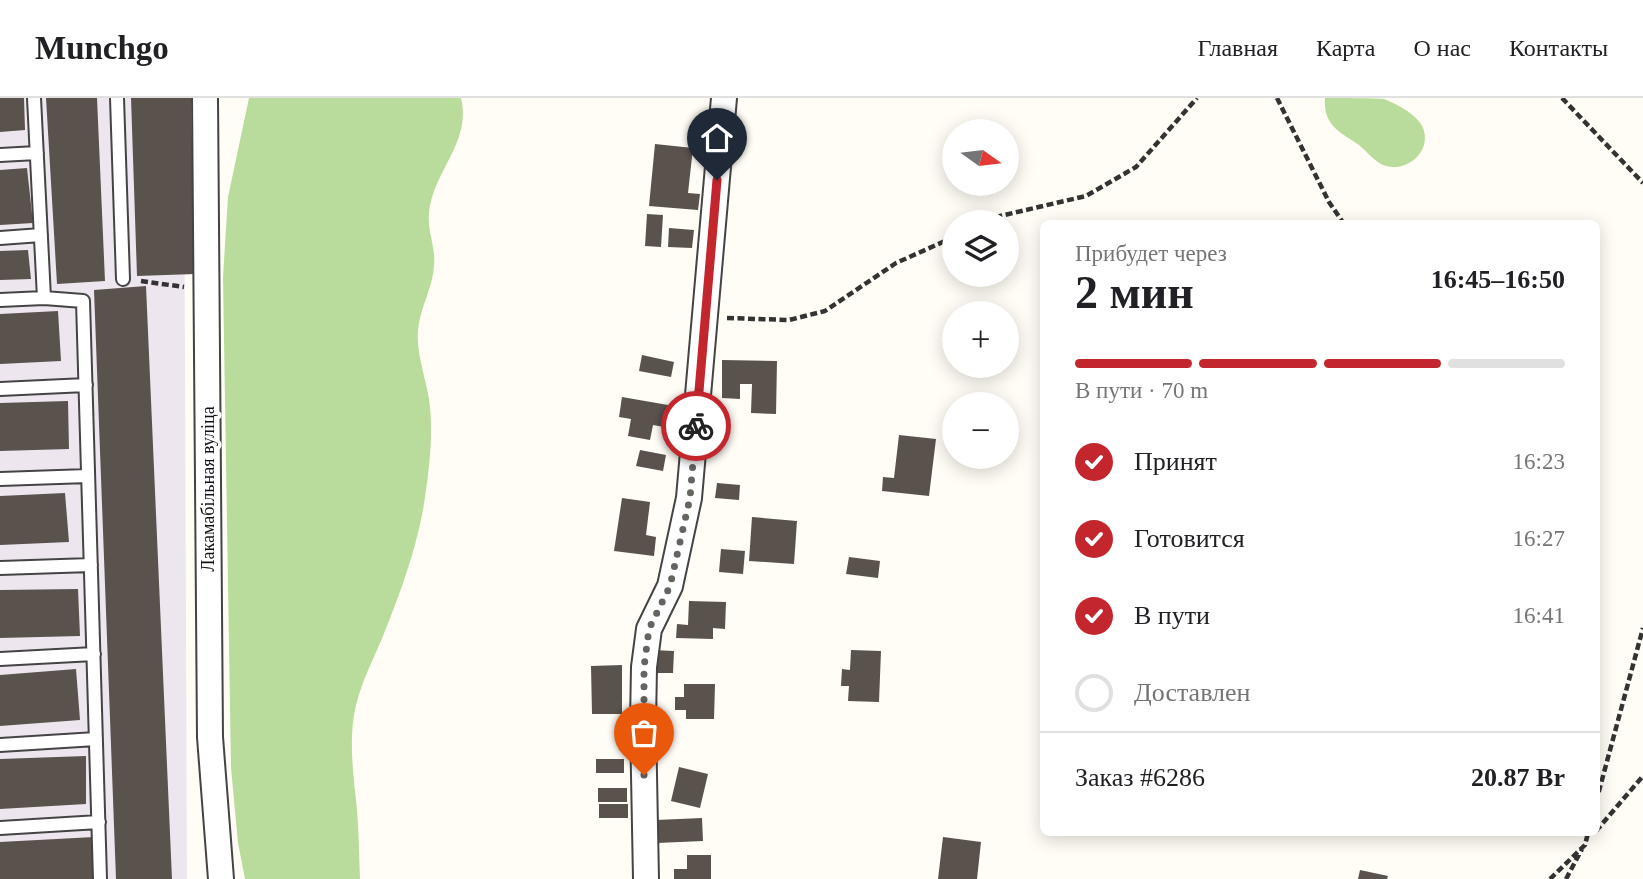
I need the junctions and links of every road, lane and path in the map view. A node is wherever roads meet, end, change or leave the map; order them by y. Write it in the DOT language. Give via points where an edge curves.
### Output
graph roads {
  1 [pos="34,98"];
  2 [pos="117,98"];
  3 [pos="205,98"];
  4 [pos="724,98"];
  5 [pos="1198,98"];
  6 [pos="1277,98"];
  7 [pos="1562,98"];
  8 [pos="37,153"];
  9 [pos="0,155"];
  10 [pos="1643,183"];
  11 [pos="1019,212"];
  12 [pos="1341,220"];
  13 [pos="41,235"];
  14 [pos="0,237"];
  15 [pos="942,242"];
  16 [pos="123,279"];
  17 [pos="44,298"];
  18 [pos="0,300"];
  19 [pos="705,317"];
  20 [pos="86,385"];
  21 [pos="0,389"];
  22 [pos="88,475"];
  23 [pos="0,479"];
  24 [pos="91,565"];
  25 [pos="0,568"];
  26 [pos="1643,628"];
  27 [pos="93,654"];
  28 [pos="0,659"];
  29 [pos="96,739"];
  30 [pos="0,745"];
  31 [pos="1643,776"];
  32 [pos="1600,787"];
  33 [pos="99,822"];
  34 [pos="1600,826"];
  35 [pos="0,828"];
  36 [pos="1585,836"];
  37 [pos="1592,836"];
  38 [pos="1585,845"];
  39 [pos="100,879"];
  40 [pos="221,879"];
  41 [pos="646,879"];
  42 [pos="1550,879"];
  43 [pos="1566,879"];
  1 -- 8 [label="lane"];
  2 -- 16 [label="lane"];
  3 -- 40 [label="street, Лакамабільная вуліца" via="210,737"];
  4 -- 19 [label="street"];
  5 -- 11 [label="path" via="1136,167 1086,196"];
  6 -- 12 [label="path"];
  7 -- 10 [label="path"];
  8 -- 9 [label="lane"];
  8 -- 13 [label="lane"];
  13 -- 14 [label="lane"];
  13 -- 17 [label="lane"];
  15 -- 19 [label="path" via="896,263 825,311 789,320"];
  17 -- 18 [label="lane"];
  17 -- 20 [label="lane" via="83,301"];
  19 -- 41 [label="street" via="690,498 670,586 649,629 644,667"];
  20 -- 21 [label="lane"];
  20 -- 22 [label="lane"];
  22 -- 23 [label="lane"];
  22 -- 24 [label="lane"];
  24 -- 25 [label="lane"];
  24 -- 27 [label="lane"];
  26 -- 32 [label="path"];
  27 -- 28 [label="lane"];
  27 -- 29 [label="lane"];
  29 -- 30 [label="lane"];
  29 -- 33 [label="lane"];
  31 -- 34 [label="path"];
  33 -- 35 [label="lane"];
  33 -- 39 [label="lane"];
  36 -- 38 [label="path"];
  37 -- 38 [label="path"];
  38 -- 42 [label="path"];
  38 -- 43 [label="path"];
}
